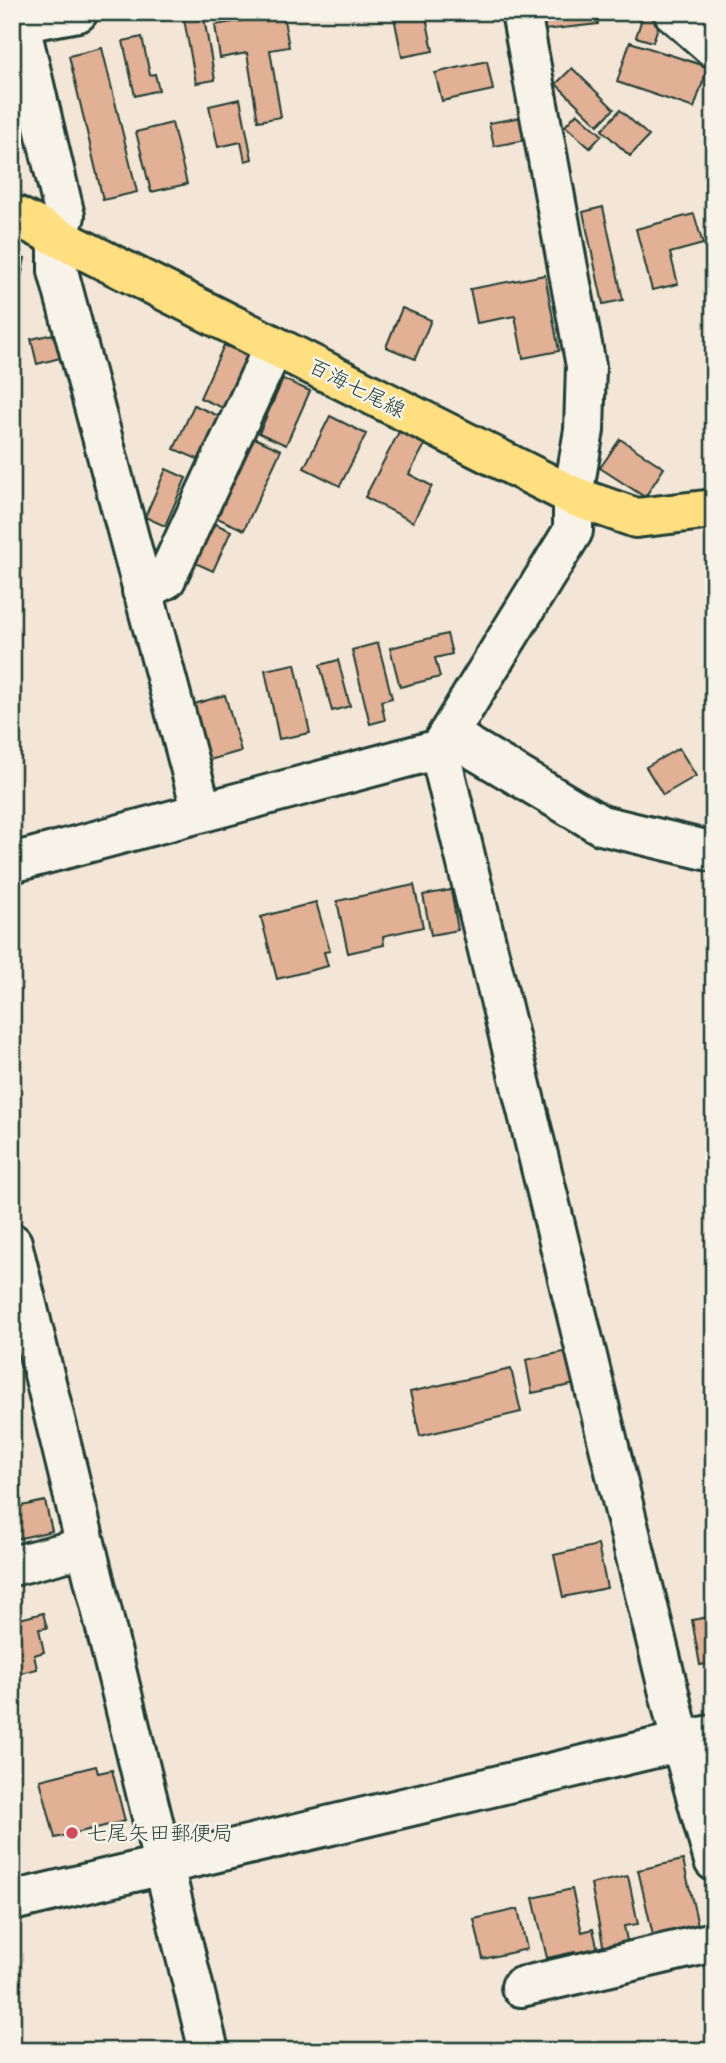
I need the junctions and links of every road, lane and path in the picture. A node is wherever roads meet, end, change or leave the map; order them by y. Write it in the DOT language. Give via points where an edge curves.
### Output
graph roads {
  1 [pos="78,12"];
  2 [pos="521,12"];
  3 [pos="673,12"];
  4 [pos="16,20"];
  5 [pos="714,48"];
  6 [pos="12,214"];
  7 [pos="58,237"];
  8 [pos="274,346"];
  9 [pos="573,496"];
  10 [pos="714,509"];
  11 [pos="142,591"];
  12 [pos="444,741"];
  13 [pos="202,812"];
  14 [pos="714,852"];
  15 [pos="12,863"];
  16 [pos="12,1243"];
  17 [pos="86,1547"];
  18 [pos="12,1566"];
  19 [pos="697,1738"];
  20 [pos="714,1861"];
  21 [pos="164,1866"];
  22 [pos="12,1901"];
  23 [pos="714,1942"];
  24 [pos="521,1987"];
  25 [pos="209,2051"];
  1 -- 4 [label="street"];
  2 -- 9 [label="street" via="586,366 584,430"];
  3 -- 5 [label="street"];
  4 -- 7 [label="street" via="65,216"];
  6 -- 7 [label="main road, 百海七尾線"];
  7 -- 8 [label="main road, 百海七尾線"];
  7 -- 11 [label="street" via="58,271"];
  8 -- 9 [label="main road, 百海七尾線"];
  8 -- 11 [label="street" via="166,579"];
  9 -- 10 [label="main road, 百海七尾線" via="636,518"];
  9 -- 12 [label="street" via="573,531"];
  11 -- 13 [label="street"];
  12 -- 13 [label="street"];
  12 -- 14 [label="street" via="601,825"];
  12 -- 19 [label="street"];
  13 -- 15 [label="street"];
  16 -- 17 [label="street"];
  17 -- 18 [label="street"];
  17 -- 21 [label="street"];
  19 -- 20 [label="street"];
  19 -- 21 [label="street"];
  21 -- 22 [label="street"];
  21 -- 25 [label="street"];
  23 -- 24 [label="street"];
}
